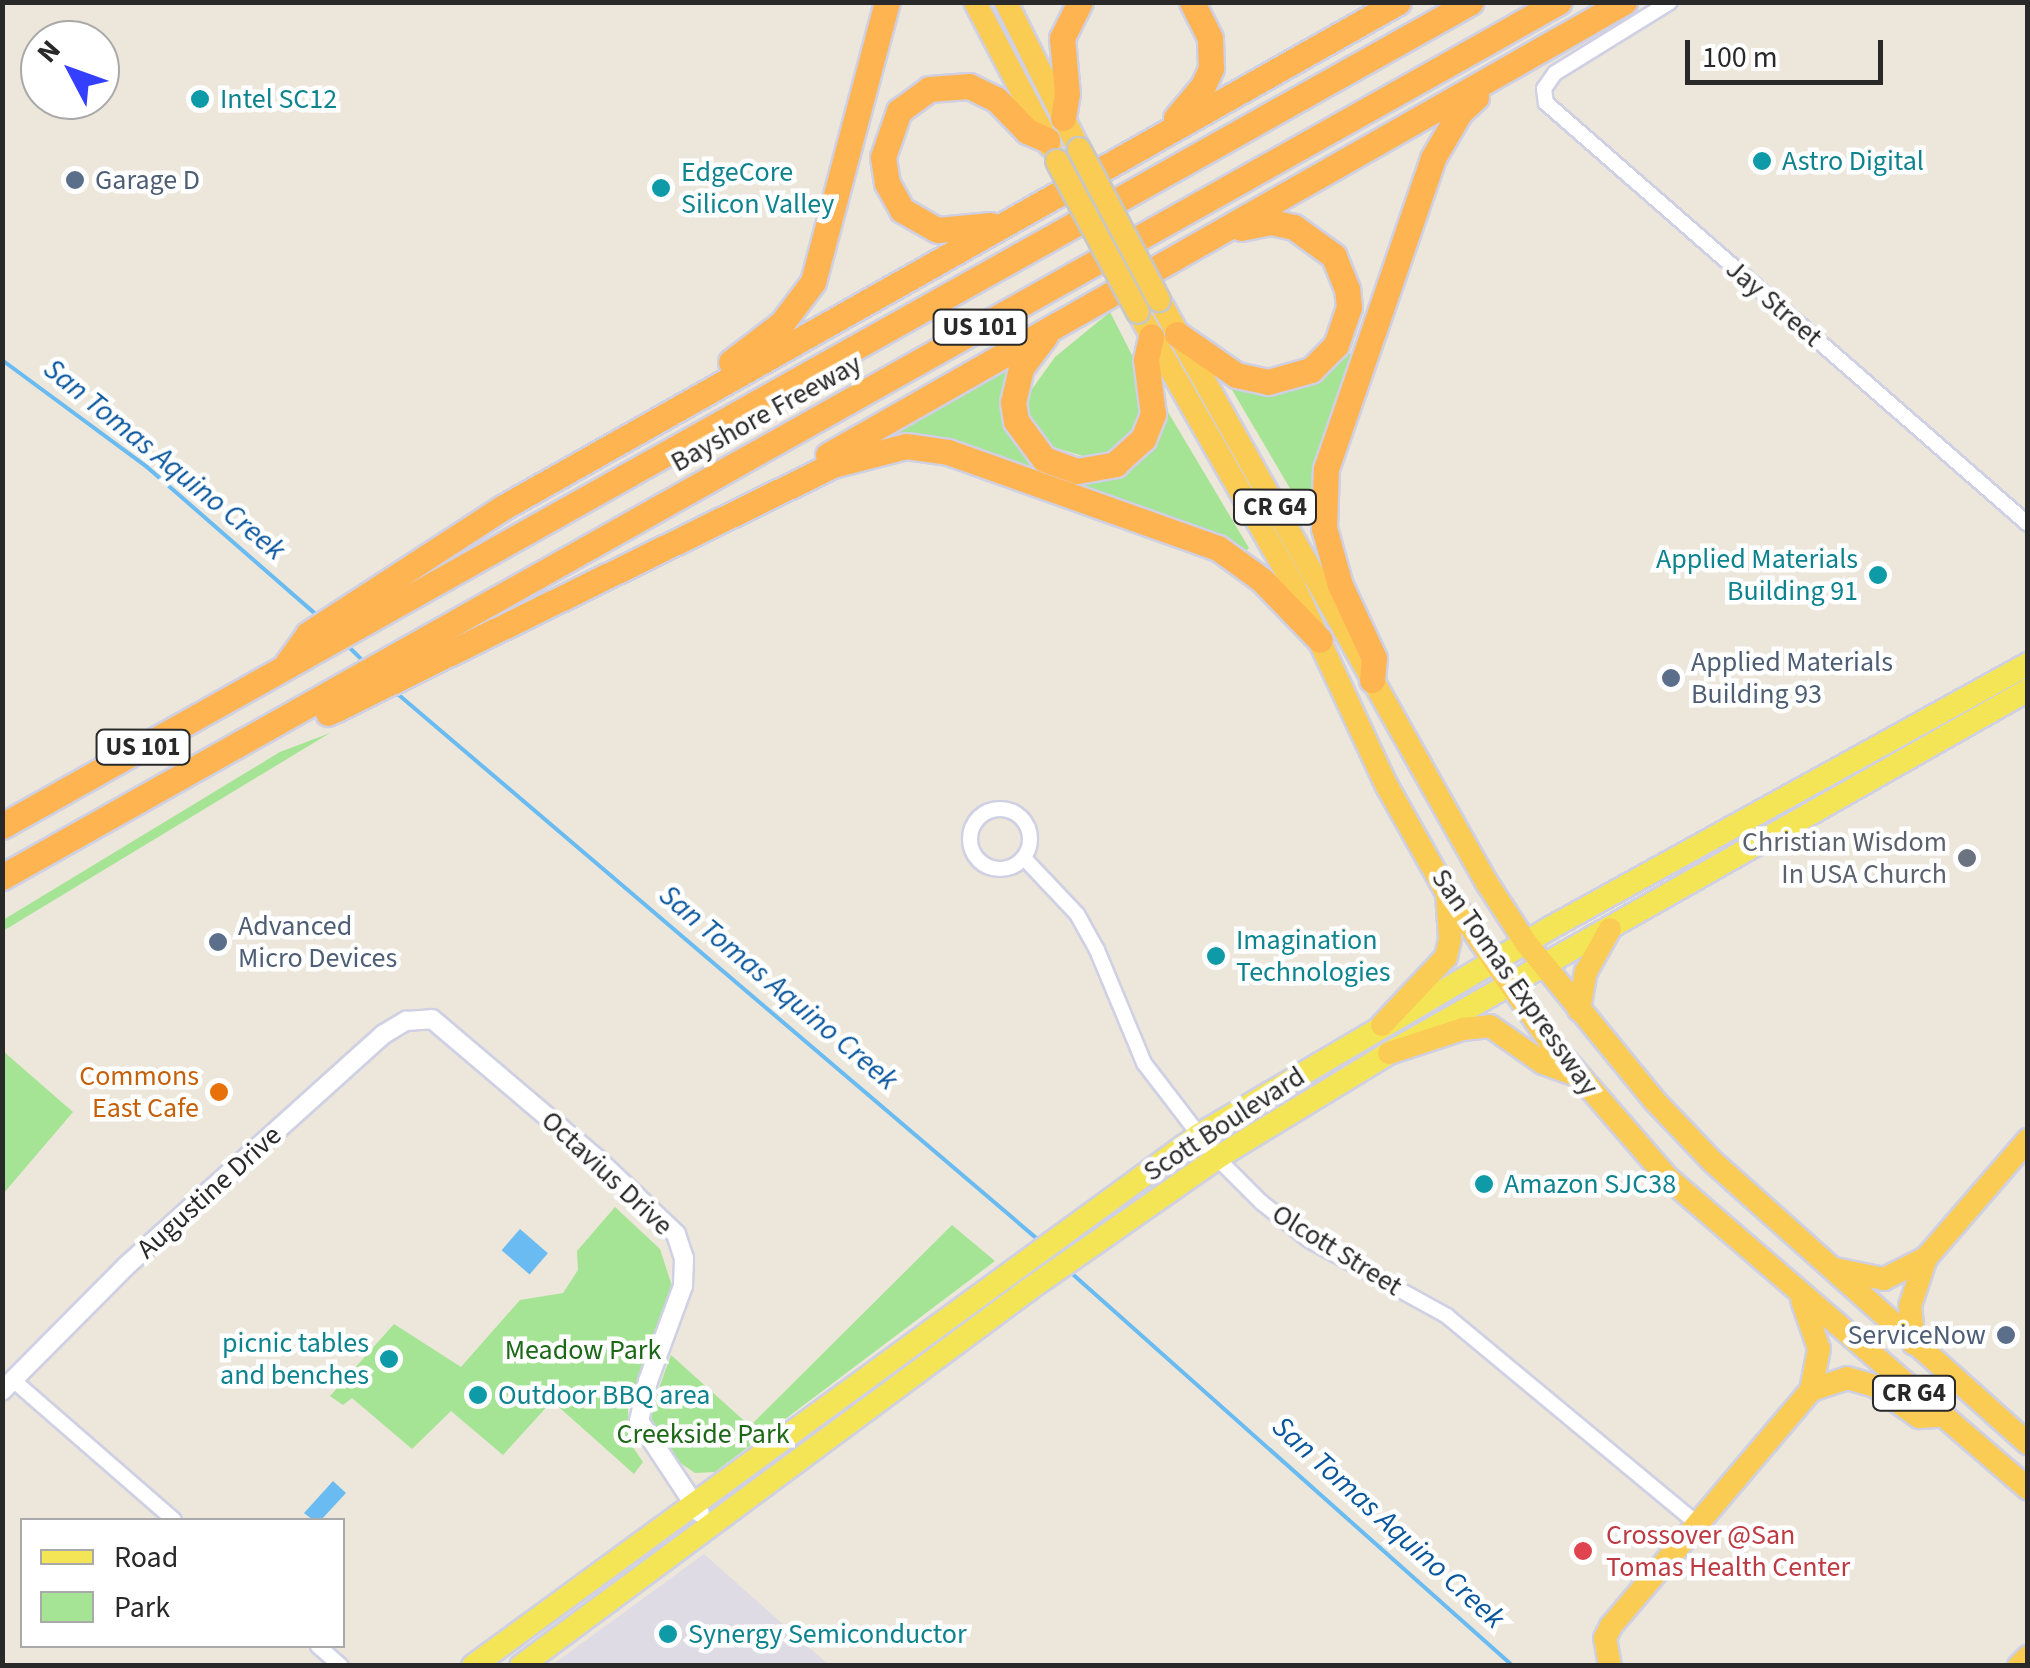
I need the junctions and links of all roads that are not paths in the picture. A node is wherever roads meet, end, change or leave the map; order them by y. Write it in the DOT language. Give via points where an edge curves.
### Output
graph roads {
  1 [pos="887,2"];
  2 [pos="975,2"];
  3 [pos="1006,2"];
  4 [pos="1080,2"];
  5 [pos="1192,2"];
  6 [pos="1398,2"];
  7 [pos="1471,2"];
  8 [pos="1559,2"];
  9 [pos="1624,2"];
  10 [pos="1670,2"];
  11 [pos="1524,61"];
  12 [pos="1063,118"];
  13 [pos="1145,144"];
  14 [pos="1052,150"];
  15 [pos="1010,221"];
  16 [pos="1218,236"];
  17 [pos="1148,306"];
  18 [pos="1055,325"];
  19 [pos="1164,336"];
  20 [pos="502,508"];
  21 [pos="2028,524"];
  22 [pos="676,542"];
  23 [pos="366,610"];
  24 [pos="1320,640"];
  25 [pos="408,661"];
  26 [pos="2028,664"];
  27 [pos="1372,680"];
  28 [pos="2028,690"];
  29 [pos="2,826"];
  30 [pos="1024,858"];
  31 [pos="2,877"];
  32 [pos="1447,892"];
  33 [pos="1610,929"];
  34 [pos="1526,942"];
  35 [pos="1492,961"];
  36 [pos="1545,965"];
  37 [pos="1510,985"];
  38 [pos="1579,1010"];
  39 [pos="432,1019"];
  40 [pos="1382,1024"];
  41 [pos="1389,1053"];
  42 [pos="1575,1074"];
  43 [pos="1199,1136"];
  44 [pos="2028,1140"];
  45 [pos="1217,1158"];
  46 [pos="1926,1258"];
  47 [pos="1831,1268"];
  48 [pos="1800,1295"];
  49 [pos="1914,1344"];
  50 [pos="8,1386"];
  51 [pos="1811,1390"];
  52 [pos="1941,1416"];
  53 [pos="2028,1444"];
  54 [pos="2028,1490"];
  55 [pos="692,1502"];
  56 [pos="172,1518"];
  57 [pos="1696,1523"];
  58 [pos="710,1525"];
  59 [pos="320,1648"];
  60 [pos="2028,1658"];
  61 [pos="340,1666"];
  62 [pos="473,1666"];
  63 [pos="521,1666"];
  64 [pos="1610,1666"];
  65 [pos="2019,1666"];
  1 -- 20 [label="highway" via="804,297 782,323 726,365"];
  2 -- 14 [label="highway, CR G4"];
  3 -- 12 [label="highway, CR G4"];
  4 -- 12 [label="highway" via="1062,38"];
  5 -- 13 [label="highway" via="1210,38 1210,68 1190,104"];
  6 -- 13 [label="highway"];
  7 -- 23 [label="highway, Bayshore Freeway / US 101"];
  8 -- 25 [label="highway, Bayshore Freeway / US 101"];
  9 -- 11 [label="highway"];
  10 -- 21 [label="street, Jay Street" via="1555,73 1544,89 1546,103"];
  11 -- 16 [label="highway"];
  11 -- 27 [label="highway" via="1460,112 1433,158 1326,469 1324,528 1340,584 1374,658"];
  12 -- 17 [label="highway, San Tomas Expressway / CR G4, bridge" via="1126,237"];
  13 -- 15 [label="highway"];
  14 -- 15 [label="highway" via="984,91 959,84 912,98 891,125 883,170 893,197 912,219 949,232"];
  14 -- 17 [label="highway, San Tomas Expressway / CR G4, bridge" via="1103,246"];
  15 -- 20 [label="highway"];
  16 -- 18 [label="highway"];
  16 -- 19 [label="highway" via="1272,222 1320,242 1348,289 1344,332 1311,370 1268,382 1236,375"];
  17 -- 19 [label="highway, San Tomas Expressway / CR G4"];
  18 -- 19 [label="highway" via="1021,368 1013,402 1031,447 1077,471 1116,464 1144,439 1152,414 1146,360"];
  18 -- 22 [label="highway"];
  19 -- 24 [label="highway, San Tomas Expressway / CR G4"];
  19 -- 27 [label="highway, San Tomas Expressway / CR G4"];
  20 -- 23 [label="highway"];
  22 -- 24 [label="highway" via="871,452 906,446 948,452 1218,548 1262,580"];
  22 -- 25 [label="highway"];
  23 -- 29 [label="highway, Bayshore Freeway / US 101" via="284,668"];
  24 -- 32 [label="highway, San Tomas Expressway / CR G4" via="1387,786"];
  25 -- 31 [label="highway, Bayshore Freeway / US 101"];
  26 -- 34 [label="main road, Scott Boulevard"];
  27 -- 34 [label="highway, San Tomas Expressway / CR G4"];
  28 -- 33 [label="main road, Scott Boulevard"];
  30 -- 30 [label="street" via="1030,840 1024,820 998,809 980,817 970,835 980,861 998,869"];
  30 -- 43 [label="street, Olcott Street" via="1077,914 1144,1063"];
  32 -- 35 [label="highway, San Tomas Expressway / CR G4"];
  32 -- 40 [label="highway" via="1446,956"];
  33 -- 36 [label="main road, Scott Boulevard"];
  33 -- 38 [label="highway" via="1586,972"];
  34 -- 35 [label="main road, Scott Boulevard"];
  34 -- 36 [label="highway, San Tomas Expressway / CR G4"];
  35 -- 37 [label="highway, San Tomas Expressway / CR G4"];
  35 -- 40 [label="main road, Scott Boulevard"];
  36 -- 37 [label="main road, Scott Boulevard"];
  36 -- 38 [label="highway, San Tomas Expressway / CR G4"];
  37 -- 41 [label="main road, Scott Boulevard"];
  37 -- 42 [label="highway, San Tomas Expressway / CR G4"];
  38 -- 47 [label="highway, San Tomas Expressway / CR G4" via="1712,1161"];
  39 -- 50 [label="street, Augustine Drive" via="406,1021 384,1034 96,1294"];
  39 -- 55 [label="street, Octavius Drive" via="676,1234 684,1258 682,1294 639,1421"];
  40 -- 43 [label="main road, Scott Boulevard"];
  41 -- 42 [label="highway" via="1463,1028 1490,1026 1543,1063"];
  41 -- 45 [label="main road, Scott Boulevard"];
  42 -- 48 [label="highway, San Tomas Expressway / CR G4" via="1668,1178"];
  43 -- 45 [label="street, Olcott Street"];
  43 -- 55 [label="main road, Scott Boulevard"];
  44 -- 46 [label="highway"];
  45 -- 57 [label="street, Olcott Street" via="1309,1240 1447,1316 1493,1351"];
  45 -- 58 [label="main road, Scott Boulevard"];
  46 -- 47 [label="highway" via="1884,1278"];
  46 -- 49 [label="highway" via="1910,1306"];
  47 -- 49 [label="highway, San Tomas Expressway / CR G4"];
  48 -- 51 [label="highway" via="1819,1349"];
  48 -- 52 [label="highway, San Tomas Expressway / CR G4"];
  49 -- 53 [label="highway, San Tomas Expressway / CR G4"];
  50 -- 56 [label="street"];
  51 -- 52 [label="highway" via="1847,1378 1875,1386 1918,1417"];
  51 -- 57 [label="highway"];
  52 -- 54 [label="highway, San Tomas Expressway / CR G4"];
  55 -- 58 [label="street, Octavius Drive"];
  55 -- 62 [label="main road, Scott Boulevard"];
  57 -- 64 [label="highway" via="1611,1626 1605,1638"];
  58 -- 63 [label="main road, Scott Boulevard"];
  59 -- 61 [label="street"];
  60 -- 65 [label="highway"];
}
